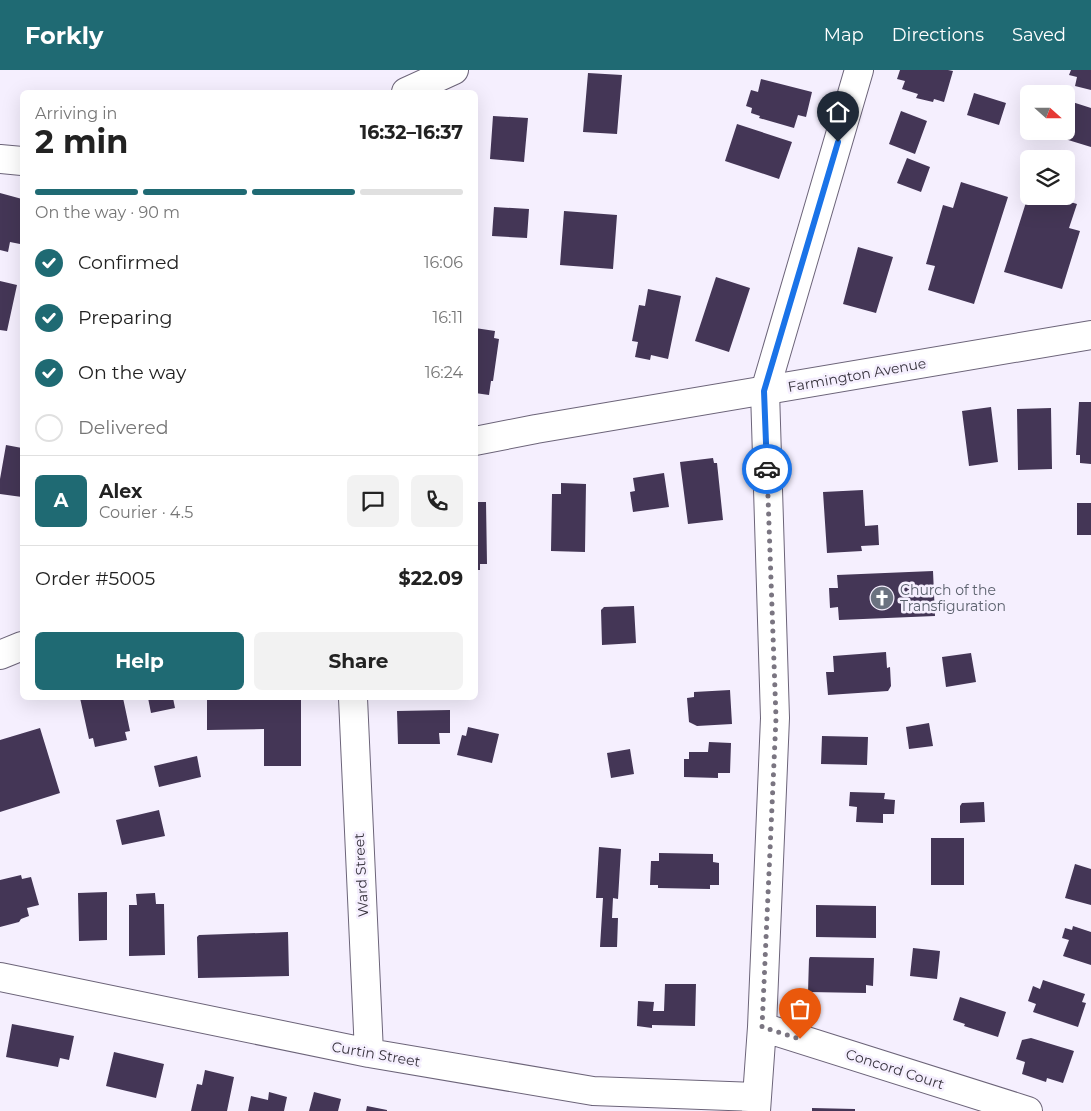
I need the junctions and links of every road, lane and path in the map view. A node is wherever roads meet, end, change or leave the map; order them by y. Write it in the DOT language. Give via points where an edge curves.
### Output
graph roads {
  1 [pos="454,70"];
  2 [pos="859,70"];
  3 [pos="410,90"];
  4 [pos="0,159"];
  5 [pos="20,161"];
  6 [pos="1090,331"];
  7 [pos="764,391"];
  8 [pos="478,440"];
  9 [pos="20,647"];
  10 [pos="0,655"];
  11 [pos="353,700"];
  12 [pos="0,977"];
  13 [pos="762,1027"];
  14 [pos="369,1053"];
  15 [pos="756,1104"];
  16 [pos="1028,1111"];
  1 -- 3 [label="street"];
  2 -- 7 [label="street"];
  4 -- 5 [label="street"];
  6 -- 7 [label="street, Farmington Avenue"];
  7 -- 8 [label="street, Farmington Avenue"];
  7 -- 13 [label="street" via="776,718"];
  9 -- 10 [label="street"];
  11 -- 14 [label="street, Ward Street"];
  12 -- 14 [label="street, Curtin Street"];
  13 -- 15 [label="street"];
  13 -- 16 [label="street, Concord Court"];
  14 -- 15 [label="street, Curtin Street" via="594,1091"];
}
